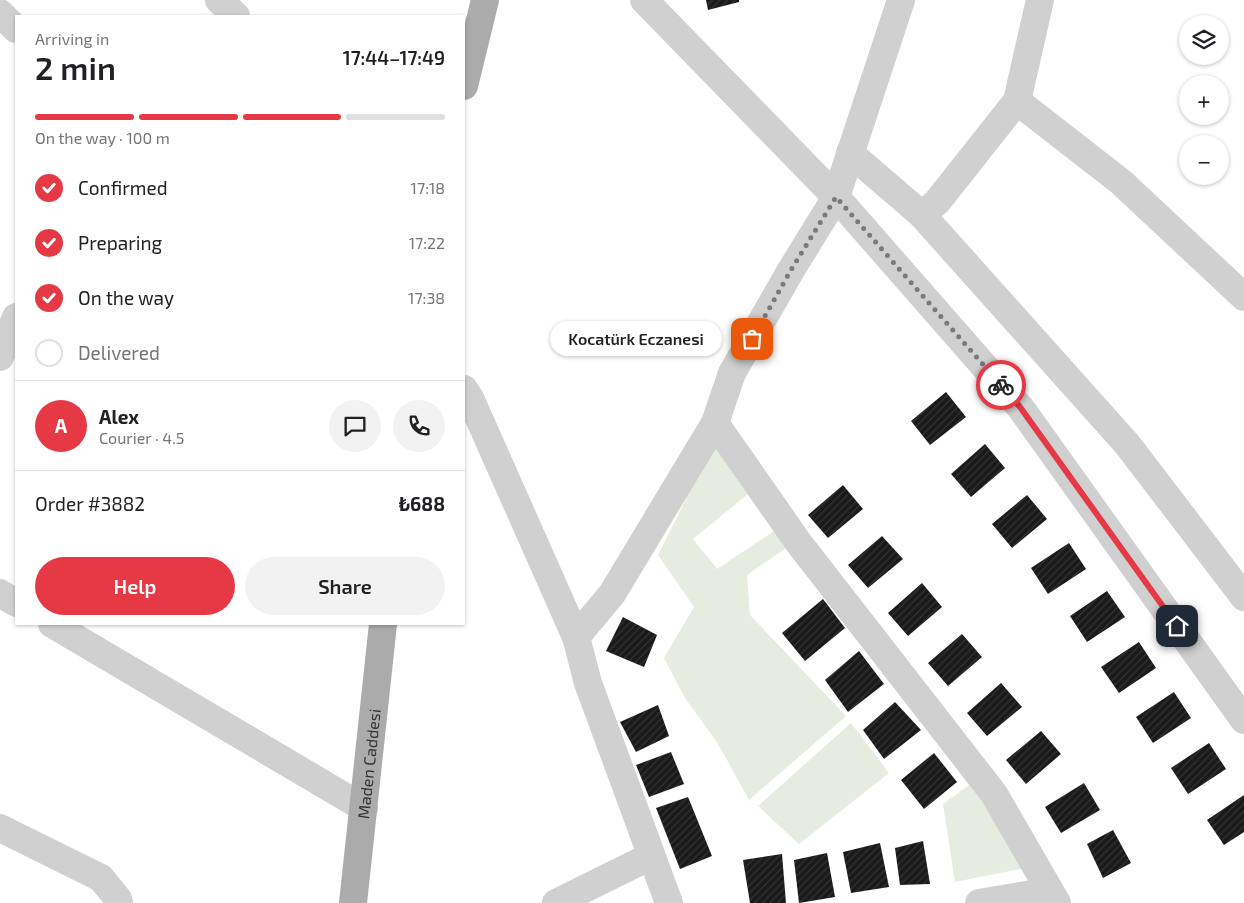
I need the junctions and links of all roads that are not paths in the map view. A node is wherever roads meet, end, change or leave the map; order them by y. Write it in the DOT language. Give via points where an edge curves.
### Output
graph roads {
  1 [pos="219,0"];
  2 [pos="474,0"];
  3 [pos="485,0"];
  4 [pos="644,0"];
  5 [pos="901,0"];
  6 [pos="1040,0"];
  7 [pos="0,13"];
  8 [pos="235,15"];
  9 [pos="15,28"];
  10 [pos="465,71"];
  11 [pos="465,82"];
  12 [pos="1017,101"];
  13 [pos="850,153"];
  14 [pos="836,197"];
  15 [pos="922,215"];
  16 [pos="1244,297"];
  17 [pos="0,305"];
  18 [pos="15,316"];
  19 [pos="15,320"];
  20 [pos="0,357"];
  21 [pos="465,390"];
  22 [pos="715,423"];
  23 [pos="0,593"];
  24 [pos="1244,597"];
  25 [pos="15,602"];
  26 [pos="54,625"];
  27 [pos="383,625"];
  28 [pos="576,637"];
  29 [pos="1244,720"];
  30 [pos="364,808"];
  31 [pos="0,828"];
  32 [pos="650,856"];
  33 [pos="1053,897"];
  34 [pos="119,903"];
  35 [pos="354,903"];
  36 [pos="556,903"];
  37 [pos="669,903"];
  38 [pos="979,903"];
  1 -- 8 [label="street"];
  2 -- 10 [label="main road"];
  3 -- 11 [label="main road"];
  4 -- 14 [label="street"];
  5 -- 13 [label="street"];
  6 -- 12 [label="street"];
  7 -- 9 [label="street"];
  12 -- 15 [label="street" via="937,202"];
  12 -- 16 [label="street" via="1121,182"];
  13 -- 14 [label="street"];
  13 -- 15 [label="street"];
  14 -- 22 [label="street" via="732,373"];
  14 -- 29 [label="street" via="1020,407"];
  15 -- 24 [label="street" via="1127,444"];
  17 -- 18 [label="street"];
  19 -- 20 [label="street"];
  21 -- 28 [label="street"];
  22 -- 28 [label="street" via="612,594"];
  22 -- 33 [label="street" via="798,542 994,794"];
  23 -- 25 [label="street"];
  26 -- 30 [label="street"];
  27 -- 30 [label="main road, Maden Caddesi"];
  28 -- 32 [label="street" via="588,683"];
  30 -- 35 [label="main road, Maden Caddesi"];
  31 -- 34 [label="street" via="101,878"];
  32 -- 36 [label="street"];
  32 -- 37 [label="street"];
  33 -- 38 [label="street"];
}
